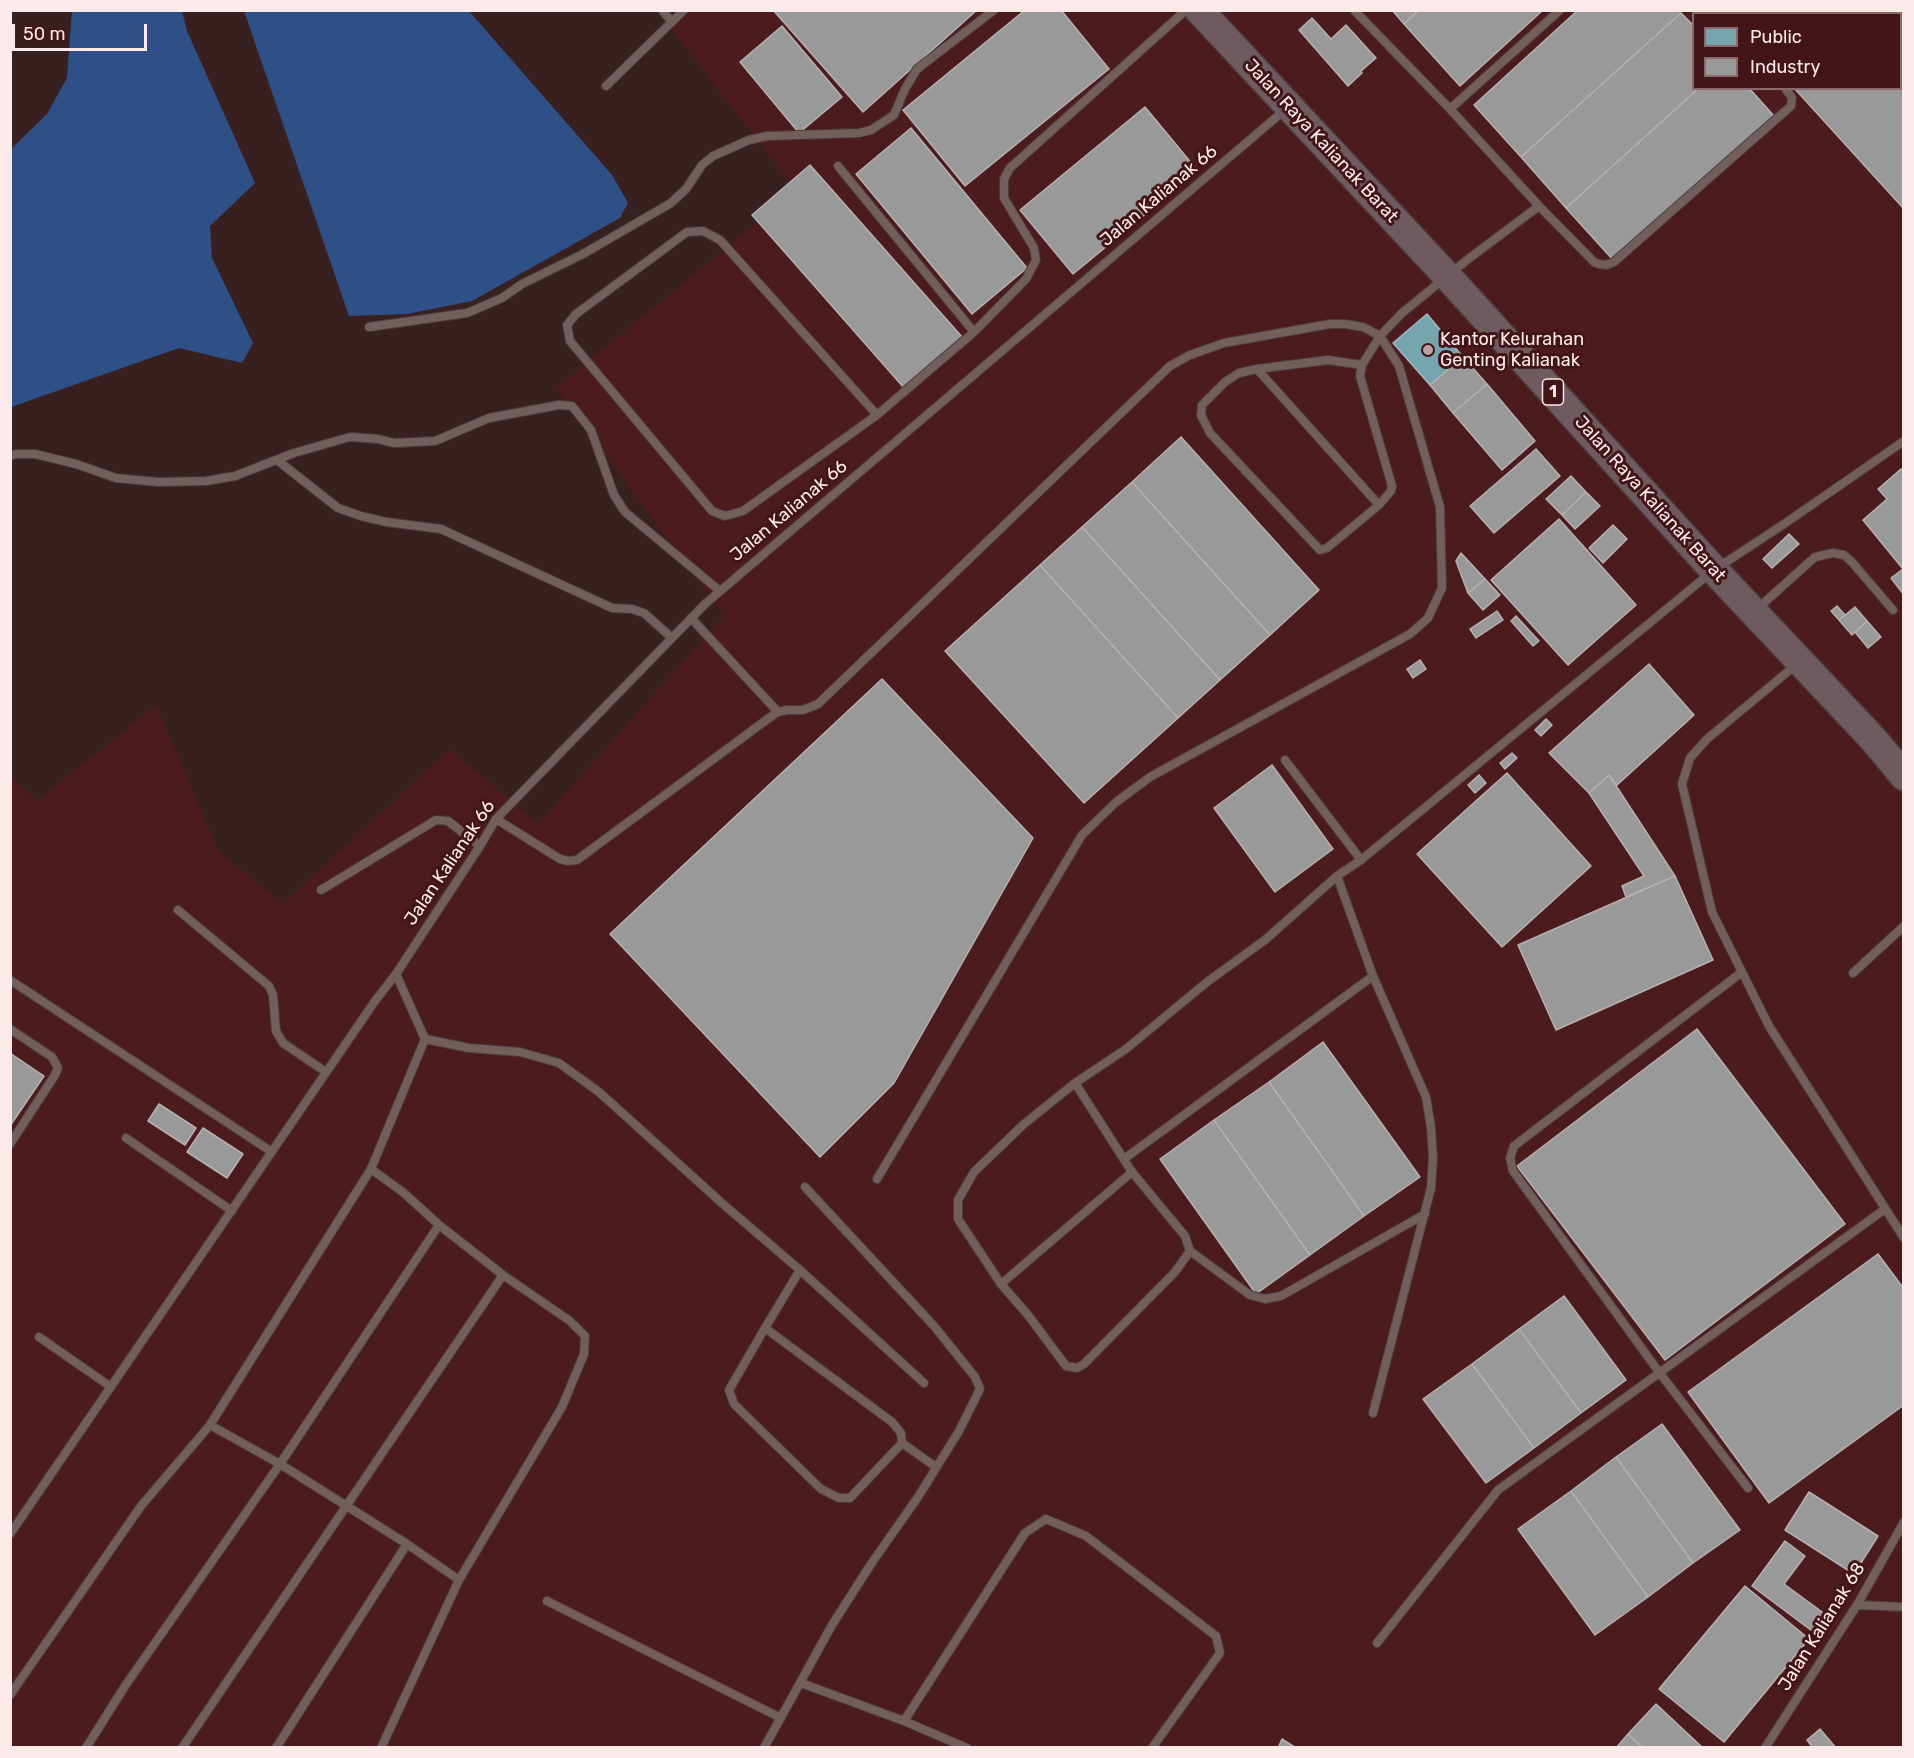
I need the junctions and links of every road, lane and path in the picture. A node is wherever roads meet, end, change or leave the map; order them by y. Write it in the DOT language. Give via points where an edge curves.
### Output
graph roads {
  1 [pos="662,10"];
  2 [pos="684,10"];
  3 [pos="994,10"];
  4 [pos="1186,10"];
  5 [pos="1199,10"];
  6 [pos="1354,10"];
  7 [pos="1560,10"];
  8 [pos="672,22"];
  9 [pos="606,86"];
  10 [pos="1786,90"];
  11 [pos="1289,107"];
  12 [pos="1450,109"];
  13 [pos="838,166"];
  14 [pos="1539,206"];
  15 [pos="1448,277"];
  16 [pos="369,327"];
  17 [pos="974,332"];
  18 [pos="1380,336"];
  19 [pos="1362,365"];
  20 [pos="1257,369"];
  21 [pos="877,415"];
  22 [pos="1904,441"];
  23 [pos="10,456"];
  24 [pos="277,460"];
  25 [pos="1379,505"];
  26 [pos="1714,570"];
  27 [pos="720,591"];
  28 [pos="1893,609"];
  29 [pos="1754,611"];
  30 [pos="692,618"];
  31 [pos="672,638"];
  32 [pos="1800,662"];
  33 [pos="778,712"];
  34 [pos="1285,760"];
  35 [pos="1904,776"];
  36 [pos="496,819"];
  37 [pos="480,846"];
  38 [pos="1361,860"];
  39 [pos="1337,876"];
  40 [pos="321,890"];
  41 [pos="178,910"];
  42 [pos="1904,926"];
  43 [pos="1742,972"];
  44 [pos="396,974"];
  45 [pos="1853,974"];
  46 [pos="1373,976"];
  47 [pos="10,980"];
  48 [pos="10,1029"];
  49 [pos="425,1039"];
  50 [pos="326,1072"];
  51 [pos="1076,1083"];
  52 [pos="126,1138"];
  53 [pos="10,1144"];
  54 [pos="272,1152"];
  55 [pos="1124,1159"];
  56 [pos="371,1169"];
  57 [pos="1132,1172"];
  58 [pos="877,1179"];
  59 [pos="805,1187"];
  60 [pos="1885,1209"];
  61 [pos="232,1211"];
  62 [pos="1425,1214"];
  63 [pos="439,1225"];
  64 [pos="1904,1238"];
  65 [pos="1190,1251"];
  66 [pos="800,1270"];
  67 [pos="503,1275"];
  68 [pos="1001,1284"];
  69 [pos="765,1328"];
  70 [pos="39,1337"];
  71 [pos="1659,1372"];
  72 [pos="924,1383"];
  73 [pos="111,1387"];
  74 [pos="1373,1413"];
  75 [pos="210,1425"];
  76 [pos="902,1443"];
  77 [pos="280,1464"];
  78 [pos="936,1467"];
  79 [pos="1748,1488"];
  80 [pos="347,1506"];
  81 [pos="1904,1522"];
  82 [pos="10,1534"];
  83 [pos="408,1544"];
  84 [pos="459,1580"];
  85 [pos="547,1600"];
  86 [pos="1857,1605"];
  87 [pos="1904,1607"];
  88 [pos="1377,1643"];
  89 [pos="801,1683"];
  90 [pos="10,1695"];
  91 [pos="781,1718"];
  92 [pos="904,1721"];
  93 [pos="86,1748"];
  94 [pos="183,1748"];
  95 [pos="276,1748"];
  96 [pos="381,1748"];
  97 [pos="764,1748"];
  98 [pos="967,1748"];
  99 [pos="1152,1748"];
  100 [pos="1765,1748"];
  1 -- 8 [label="lane"];
  2 -- 8 [label="lane"];
  3 -- 16 [label="lane" via="917,69 894,116 871,130 749,140 713,156 671,202 502,298 467,313"];
  4 -- 17 [label="lane" via="1010,168 1004,179 1005,198 1034,248 1036,260 1026,279"];
  5 -- 11 [label="highway, Jalan Raya Kalianak Barat / 1"];
  6 -- 12 [label="lane"];
  7 -- 12 [label="lane"];
  8 -- 9 [label="lane"];
  10 -- 14 [label="lane" via="1792,98 1791,106 1610,264 1594,262"];
  11 -- 15 [label="highway, Jalan Raya Kalianak Barat / 1"];
  11 -- 27 [label="lane, Jalan Kalianak 66"];
  12 -- 14 [label="lane"];
  13 -- 17 [label="lane"];
  14 -- 15 [label="lane"];
  15 -- 18 [label="lane"];
  15 -- 26 [label="highway, Jalan Raya Kalianak Barat / 1"];
  17 -- 21 [label="lane"];
  18 -- 19 [label="lane"];
  18 -- 33 [label="lane" via="1363,327 1330,324 1224,343 1170,366 818,704"];
  18 -- 58 [label="lane" via="1399,366 1440,507 1442,588 1428,618 1410,634 1150,777 1082,835"];
  19 -- 20 [label="lane" via="1328,360"];
  19 -- 25 [label="lane" via="1360,376 1392,486"];
  20 -- 25 [label="lane"];
  20 -- 25 [label="lane" via="1239,373 1225,382 1202,405 1201,415 1210,433 1320,550"];
  21 -- 21 [label="lane" via="743,512 718,514 570,341 567,325 576,314 687,232 703,231 720,240"];
  22 -- 26 [label="lane"];
  23 -- 24 [label="lane" via="35,454 116,478 166,482 236,476"];
  24 -- 27 [label="lane" via="350,437 394,443 435,441 489,418 572,406 591,430 614,495 626,512"];
  24 -- 31 [label="lane" via="338,508 386,522 441,529 612,608 644,613"];
  26 -- 29 [label="highway, Jalan Raya Kalianak Barat / 1"];
  26 -- 38 [label="lane"];
  27 -- 30 [label="lane, Jalan Kalianak 66"];
  28 -- 29 [label="lane" via="1851,561 1833,553 1815,557"];
  29 -- 32 [label="highway, Jalan Raya Kalianak Barat / 1"];
  30 -- 31 [label="lane, Jalan Kalianak 66"];
  30 -- 33 [label="lane"];
  31 -- 36 [label="lane, Jalan Kalianak 66"];
  32 -- 35 [label="highway, Jalan Raya Kalianak Barat / 1"];
  32 -- 43 [label="lane" via="1707,739 1690,758 1682,784 1712,912"];
  33 -- 36 [label="lane" via="577,860 560,859"];
  34 -- 38 [label="lane"];
  36 -- 37 [label="lane, Jalan Kalianak 66"];
  37 -- 40 [label="lane" via="448,821 436,820"];
  37 -- 44 [label="lane, Jalan Kalianak 66"];
  38 -- 39 [label="lane"];
  39 -- 46 [label="lane"];
  39 -- 51 [label="lane" via="1265,940 1126,1049"];
  41 -- 50 [label="lane" via="269,986 276,1031 283,1043"];
  42 -- 45 [label="lane"];
  43 -- 60 [label="lane" via="1769,1026"];
  43 -- 71 [label="lane" via="1514,1146 1510,1158 1513,1171"];
  44 -- 49 [label="lane"];
  44 -- 50 [label="lane, Jalan Kalianak 66"];
  46 -- 55 [label="lane"];
  46 -- 62 [label="lane" via="1426,1097 1433,1158"];
  47 -- 54 [label="lane"];
  48 -- 53 [label="lane" via="52,1057 58,1068"];
  49 -- 56 [label="lane"];
  49 -- 66 [label="lane" via="520,1052 559,1064 599,1092"];
  50 -- 54 [label="lane, Jalan Kalianak 66"];
  51 -- 55 [label="lane"];
  51 -- 68 [label="lane" via="1024,1124 974,1172 958,1200 958,1219"];
  52 -- 61 [label="lane"];
  54 -- 61 [label="lane, Jalan Kalianak 66"];
  55 -- 57 [label="lane"];
  56 -- 63 [label="lane"];
  56 -- 75 [label="lane"];
  57 -- 65 [label="lane" via="1185,1236"];
  57 -- 68 [label="lane"];
  59 -- 78 [label="lane" via="934,1326 975,1377 980,1389"];
  60 -- 64 [label="lane"];
  60 -- 71 [label="lane"];
  61 -- 73 [label="lane, Jalan Kalianak 66"];
  62 -- 65 [label="lane" via="1281,1296 1265,1299 1250,1295"];
  62 -- 74 [label="lane"];
  63 -- 67 [label="lane"];
  63 -- 77 [label="lane"];
  65 -- 68 [label="lane" via="1175,1272 1077,1368 1066,1366"];
  66 -- 69 [label="lane"];
  66 -- 72 [label="lane"];
  67 -- 80 [label="lane"];
  67 -- 84 [label="lane" via="570,1321 585,1336 584,1354 562,1407"];
  69 -- 76 [label="lane" via="891,1422 901,1433"];
  69 -- 76 [label="lane" via="729,1390 734,1404 821,1489 839,1498 850,1498"];
  70 -- 73 [label="lane"];
  71 -- 79 [label="lane"];
  71 -- 88 [label="lane" via="1498,1490"];
  73 -- 82 [label="lane, Jalan Kalianak 66"];
  75 -- 77 [label="lane"];
  75 -- 90 [label="lane" via="141,1506"];
  76 -- 78 [label="lane"];
  77 -- 80 [label="lane"];
  77 -- 93 [label="lane"];
  78 -- 89 [label="lane" via="832,1625"];
  80 -- 83 [label="lane"];
  80 -- 94 [label="lane"];
  81 -- 86 [label="lane, Jalan Kalianak 68"];
  83 -- 84 [label="lane"];
  83 -- 95 [label="lane"];
  84 -- 96 [label="lane"];
  85 -- 91 [label="lane"];
  86 -- 87 [label="lane"];
  86 -- 100 [label="lane, Jalan Kalianak 68"];
  89 -- 91 [label="lane"];
  89 -- 92 [label="lane"];
  91 -- 97 [label="lane"];
  92 -- 98 [label="lane"];
  92 -- 99 [label="lane" via="1025,1533 1046,1519 1086,1536 1216,1636 1220,1653"];
}
